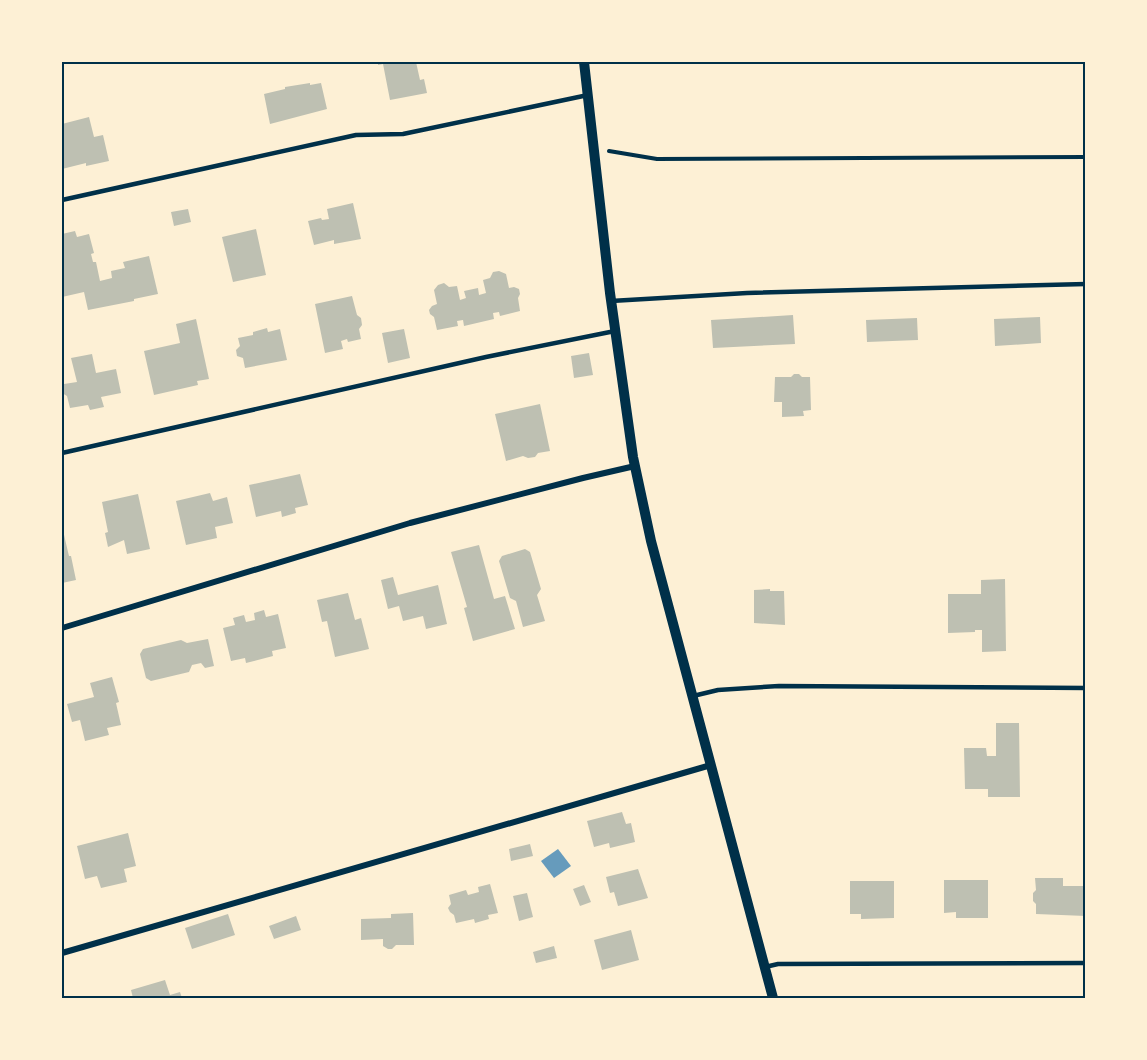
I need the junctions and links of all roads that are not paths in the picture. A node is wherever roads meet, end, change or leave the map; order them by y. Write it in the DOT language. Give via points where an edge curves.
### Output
graph roads {
  1 [pos="584,62"];
  2 [pos="588,95"];
  3 [pos="62,200"];
  4 [pos="1086,284"];
  5 [pos="611,301"];
  6 [pos="615,331"];
  7 [pos="62,453"];
  8 [pos="635,466"];
  9 [pos="62,628"];
  10 [pos="1086,688"];
  11 [pos="693,696"];
  12 [pos="711,765"];
  13 [pos="62,953"];
  14 [pos="1086,963"];
  15 [pos="765,967"];
  16 [pos="773,999"];
  1 -- 2 [label="street"];
  2 -- 3 [label="lane" via="403,134 356,135"];
  2 -- 5 [label="street"];
  4 -- 5 [label="lane" via="747,292"];
  5 -- 6 [label="street"];
  6 -- 7 [label="lane"];
  6 -- 8 [label="street"];
  8 -- 9 [label="street" via="410,524"];
  8 -- 11 [label="street"];
  10 -- 11 [label="lane" via="779,686 718,690"];
  11 -- 12 [label="street"];
  12 -- 13 [label="street"];
  12 -- 15 [label="street"];
  14 -- 15 [label="lane"];
  15 -- 16 [label="street"];
}
